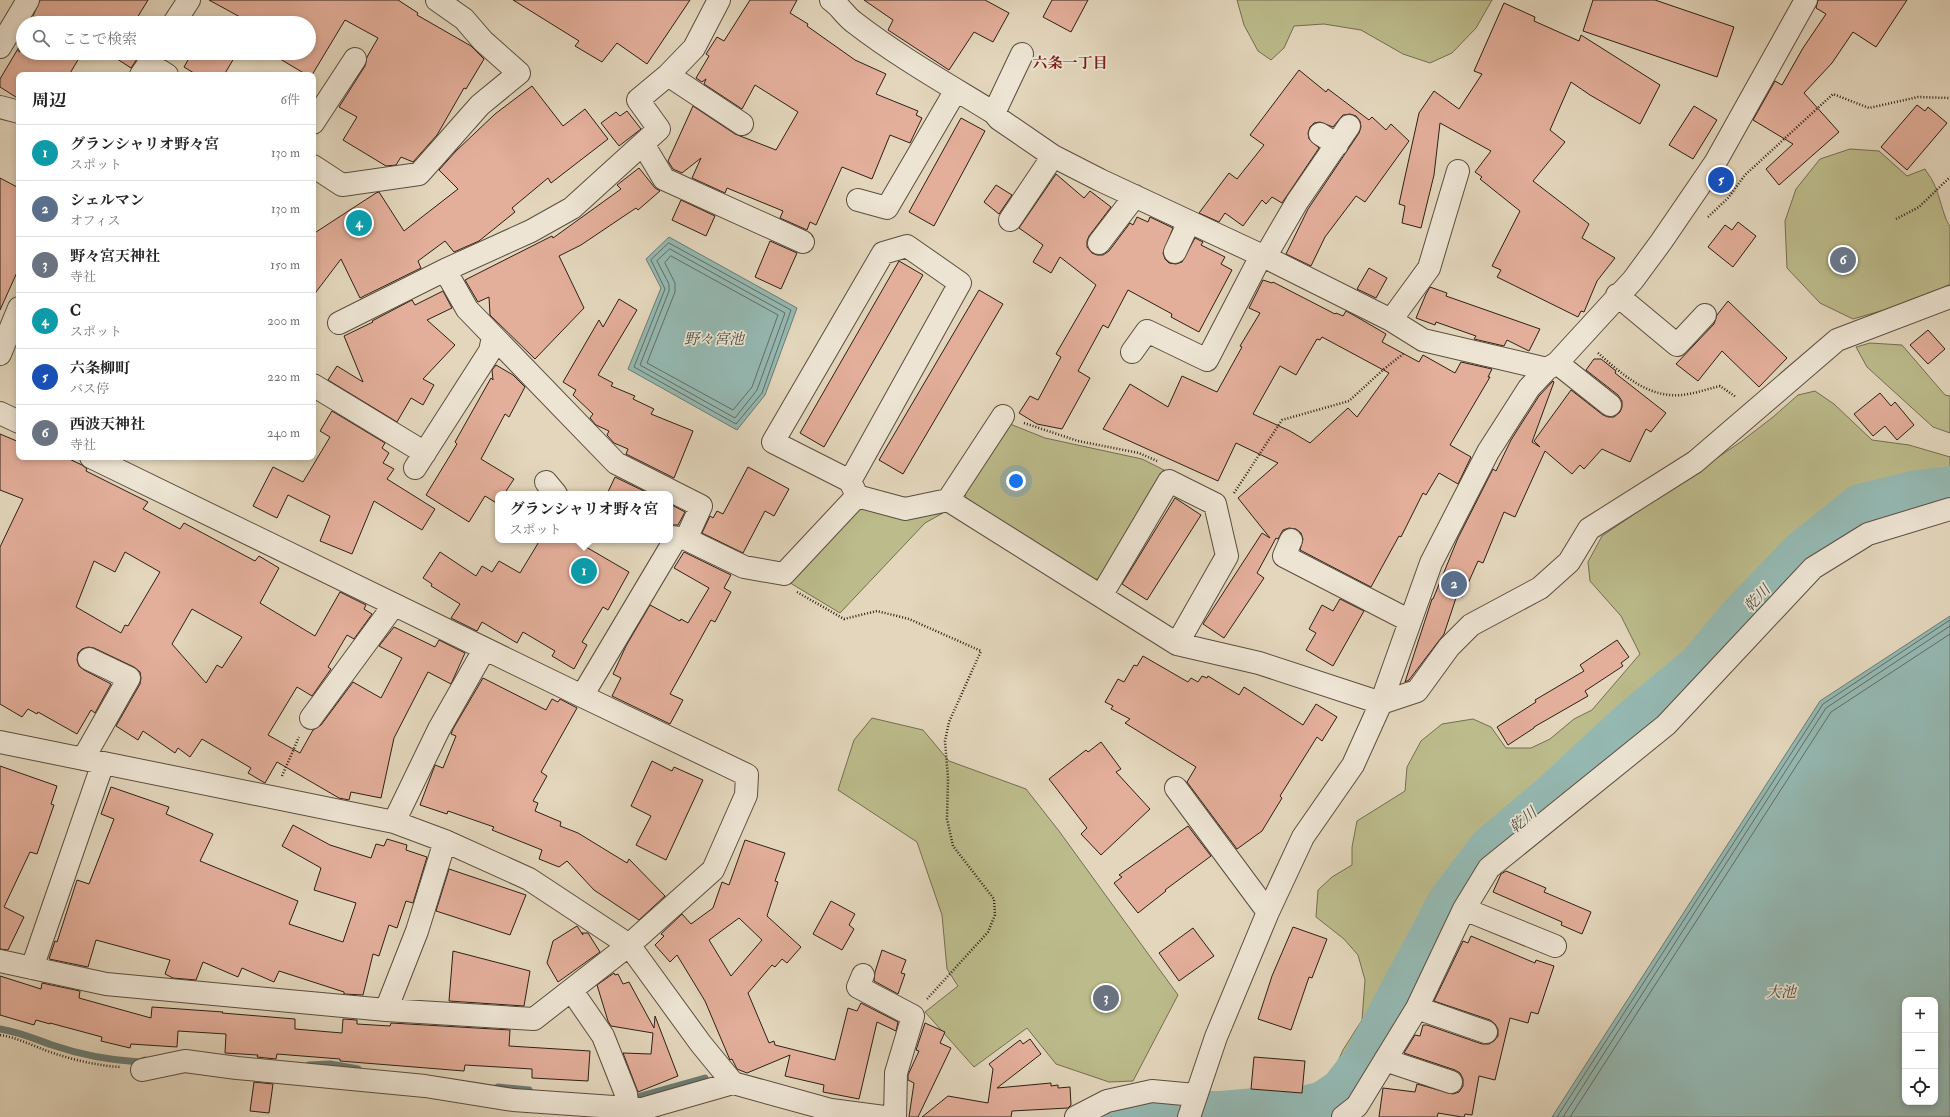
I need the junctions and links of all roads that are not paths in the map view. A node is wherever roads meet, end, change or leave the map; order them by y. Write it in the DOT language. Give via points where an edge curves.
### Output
graph roads {
  1 [pos="28,0"];
  2 [pos="188,0"];
  3 [pos="437,0"];
  4 [pos="719,0"];
  5 [pos="1806,0"];
  6 [pos="839,2"];
  7 [pos="18,16"];
  8 [pos="178,16"];
  9 [pos="16,20"];
  10 [pos="0,47"];
  11 [pos="1022,54"];
  12 [pos="355,59"];
  13 [pos="668,75"];
  14 [pos="956,90"];
  15 [pos="0,107"];
  16 [pos="16,111"];
  17 [pos="994,113"];
  18 [pos="316,118"];
  19 [pos="742,124"];
  20 [pos="1349,126"];
  21 [pos="643,144"];
  22 [pos="1053,156"];
  23 [pos="316,168"];
  24 [pos="1458,171"];
  25 [pos="1135,196"];
  26 [pos="858,200"];
  27 [pos="1010,220"];
  28 [pos="1189,222"];
  29 [pos="803,242"];
  30 [pos="1100,244"];
  31 [pos="1175,252"];
  32 [pos="1263,257"];
  33 [pos="445,270"];
  34 [pos="1617,295"];
  35 [pos="1950,297"];
  36 [pos="16,315"];
  37 [pos="1705,315"];
  38 [pos="1391,320"];
  39 [pos="339,323"];
  40 [pos="493,337"];
  41 [pos="1132,352"];
  42 [pos="0,354"];
  43 [pos="1552,366"];
  44 [pos="316,387"];
  45 [pos="1610,406"];
  46 [pos="0,413"];
  47 [pos="1003,416"];
  48 [pos="16,421"];
  49 [pos="96,460"];
  50 [pos="853,489"];
  51 [pos="671,491"];
  52 [pos="673,492"];
  53 [pos="948,500"];
  54 [pos="1950,509"];
  55 [pos="677,538"];
  56 [pos="1291,540"];
  57 [pos="1101,596"];
  58 [pos="394,605"];
  59 [pos="1410,621"];
  60 [pos="1177,644"];
  61 [pos="484,650"];
  62 [pos="89,659"];
  63 [pos="582,696"];
  64 [pos="1381,702"];
  65 [pos="311,718"];
  66 [pos="0,742"];
  67 [pos="93,761"];
  68 [pos="1176,788"];
  69 [pos="394,822"];
  70 [pos="445,841"];
  71 [pos="1464,909"];
  72 [pos="1268,912"];
  73 [pos="629,945"];
  74 [pos="1555,946"];
  75 [pos="0,961"];
  76 [pos="32,968"];
  77 [pos="863,975"];
  78 [pos="572,991"];
  79 [pos="1416,1008"];
  80 [pos="386,1010"];
  81 [pos="1486,1032"];
  82 [pos="1385,1060"];
  83 [pos="142,1070"];
  84 [pos="1451,1082"];
  85 [pos="733,1083"];
  86 [pos="1195,1095"];
  87 [pos="637,1112"];
  88 [pos="884,1117"];
  89 [pos="895,1117"];
  90 [pos="1076,1117"];
  91 [pos="1189,1117"];
  92 [pos="1343,1117"];
  1 -- 7 [label="street"];
  2 -- 8 [label="street"];
  3 -- 23 [label="street" via="464,19 483,41 519,72 480,105 419,174 342,185"];
  4 -- 13 [label="street" via="694,48"];
  5 -- 34 [label="street" via="1715,163 1638,273"];
  6 -- 14 [label="street" via="853,22 918,68"];
  9 -- 10 [label="street"];
  11 -- 17 [label="street"];
  12 -- 18 [label="street"];
  13 -- 19 [label="street"];
  13 -- 21 [label="street" via="638,100 659,129"];
  14 -- 17 [label="street"];
  14 -- 26 [label="street" via="887,208"];
  15 -- 16 [label="street"];
  17 -- 22 [label="street"];
  20 -- 32 [label="street" via="1328,139 1297,202"];
  21 -- 29 [label="street" via="664,179"];
  21 -- 33 [label="street" via="572,208 531,231"];
  22 -- 25 [label="street"];
  22 -- 27 [label="street"];
  24 -- 38 [label="street" via="1429,268"];
  25 -- 28 [label="street"];
  25 -- 30 [label="street"];
  28 -- 31 [label="street"];
  28 -- 32 [label="street"];
  32 -- 38 [label="street"];
  32 -- 41 [label="street" via="1207,360 1147,331"];
  33 -- 39 [label="street"];
  33 -- 40 [label="street" via="467,310"];
  34 -- 37 [label="street" via="1677,345"];
  34 -- 43 [label="street"];
  35 -- 64 [label="street" via="1837,340 1695,462 1589,529 1570,562 1540,588 1471,625 1450,647 1418,691"];
  36 -- 42 [label="street"];
  38 -- 43 [label="street" via="1423,340"];
  40 -- 44 [label="street" via="490,350 420,460"];
  40 -- 51 [label="street" via="616,463"];
  43 -- 45 [label="street"];
  43 -- 59 [label="street" via="1529,388 1488,452 1431,563"];
  46 -- 48 [label="street"];
  47 -- 53 [label="street"];
  49 -- 58 [label="street"];
  50 -- 50 [label="street" via="960,283 907,246 883,253 773,442"];
  50 -- 53 [label="street" via="905,509"];
  50 -- 55 [label="street" via="784,574 744,567"];
  52 -- 55 [label="street" via="701,506"];
  53 -- 57 [label="street"];
  54 -- 71 [label="street" via="1868,534 1813,568 1666,725 1489,868"];
  55 -- 63 [label="street"];
  56 -- 59 [label="street" via="1284,556"];
  57 -- 60 [label="street"];
  57 -- 60 [label="street" via="1170,480 1215,504 1228,556"];
  58 -- 61 [label="street"];
  58 -- 65 [label="street"];
  59 -- 64 [label="street"];
  60 -- 64 [label="street" via="1259,663"];
  61 -- 63 [label="street"];
  61 -- 69 [label="street" via="439,729"];
  62 -- 67 [label="street" via="129,678"];
  63 -- 73 [label="street" via="747,775 746,795 713,870"];
  64 -- 72 [label="street" via="1352,765 1303,837"];
  66 -- 67 [label="street"];
  67 -- 69 [label="street"];
  67 -- 76 [label="street"];
  68 -- 72 [label="street"];
  69 -- 70 [label="street"];
  70 -- 73 [label="street" via="529,879"];
  70 -- 80 [label="street" via="417,931"];
  71 -- 74 [label="street"];
  71 -- 79 [label="street"];
  72 -- 86 [label="street"];
  73 -- 78 [label="street"];
  73 -- 85 [label="street" via="701,1044"];
  75 -- 76 [label="street"];
  76 -- 80 [label="street" via="106,984"];
  77 -- 89 [label="street" via="858,987 913,1016 896,1074"];
  78 -- 80 [label="street" via="534,1020"];
  78 -- 87 [label="street" via="603,1036 626,1094"];
  79 -- 81 [label="street"];
  79 -- 82 [label="street"];
  82 -- 84 [label="street"];
  82 -- 92 [label="street" via="1357,1106"];
  83 -- 87 [label="street" via="185,1061 425,1086 513,1100"];
  85 -- 87 [label="street"];
  85 -- 88 [label="street" via="831,1110"];
  86 -- 90 [label="street" via="1152,1091 1108,1101"];
  86 -- 91 [label="street"];
}
